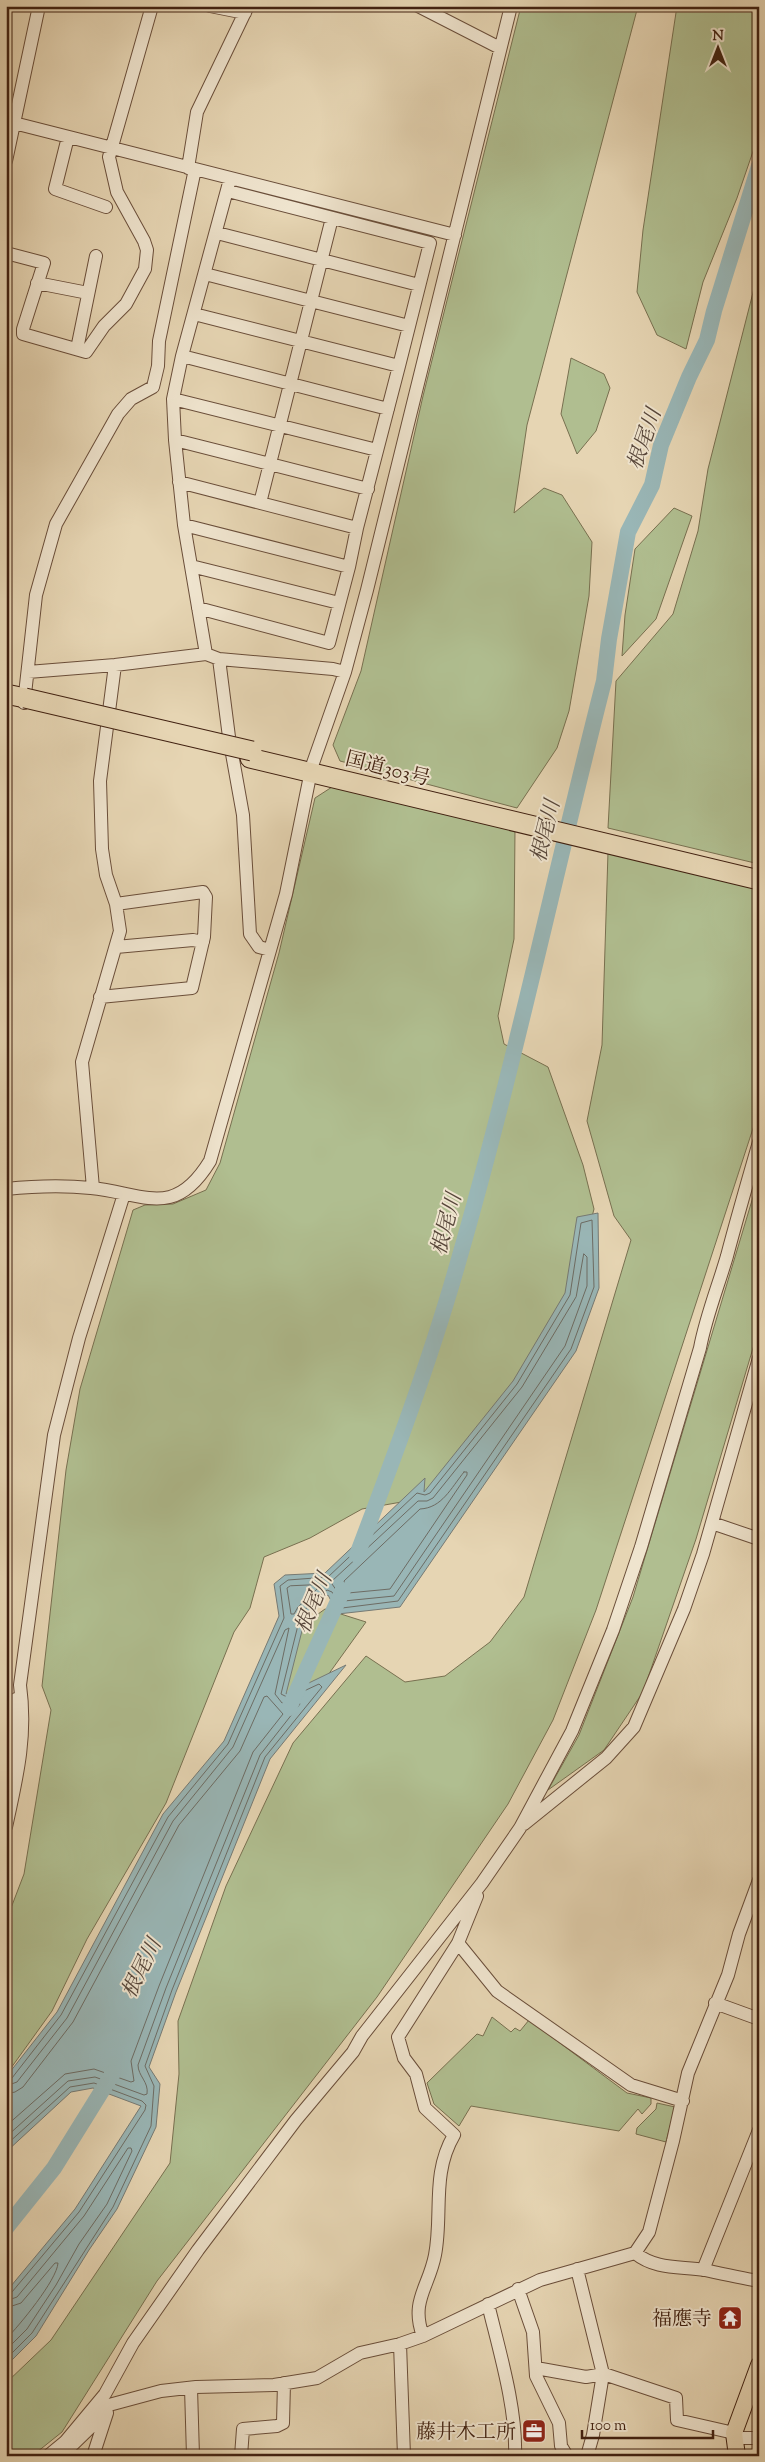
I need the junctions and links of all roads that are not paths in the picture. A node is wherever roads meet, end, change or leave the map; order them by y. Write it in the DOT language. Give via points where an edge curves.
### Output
graph roads {
  1 [pos="40,6"];
  2 [pos="152,6"];
  3 [pos="210,6"];
  4 [pos="418,6"];
  5 [pos="511,6"];
  6 [pos="246,10"];
  7 [pos="500,48"];
  8 [pos="11,122"];
  9 [pos="68,137"];
  10 [pos="112,148"];
  11 [pos="6,160"];
  12 [pos="192,168"];
  13 [pos="229,185"];
  14 [pos="106,207"];
  15 [pos="332,218"];
  16 [pos="217,233"];
  17 [pos="454,234"];
  18 [pos="6,253"];
  19 [pos="96,256"];
  20 [pos="322,260"];
  21 [pos="205,274"];
  22 [pos="37,283"];
  23 [pos="420,285"];
  24 [pos="88,293"];
  25 [pos="311,301"];
  26 [pos="194,314"];
  27 [pos="409,326"];
  28 [pos="301,341"];
  29 [pos="77,349"];
  30 [pos="182,356"];
  31 [pos="399,366"];
  32 [pos="291,384"];
  33 [pos="173,399"];
  34 [pos="388,409"];
  35 [pos="280,426"];
  36 [pos="174,440"];
  37 [pos="377,450"];
  38 [pos="270,463"];
  39 [pos="179,482"];
  40 [pos="368,489"];
  41 [pos="260,503"];
  42 [pos="184,525"];
  43 [pos="357,528"];
  44 [pos="191,566"];
  45 [pos="348,567"];
  46 [pos="339,603"];
  47 [pos="198,608"];
  48 [pos="206,654"];
  49 [pos="219,659"];
  50 [pos="115,665"];
  51 [pos="28,672"];
  52 [pos="345,672"];
  53 [pos="6,694"];
  54 [pos="18,701"];
  55 [pos="321,772"];
  56 [pos="759,872"];
  57 [pos="759,880"];
  58 [pos="116,904"];
  59 [pos="203,942"];
  60 [pos="116,947"];
  61 [pos="270,950"];
  62 [pos="100,997"];
  63 [pos="759,1142"];
  64 [pos="94,1188"];
  65 [pos="6,1189"];
  66 [pos="124,1194"];
  67 [pos="759,1358"];
  68 [pos="712,1523"];
  69 [pos="759,1538"];
  70 [pos="20,1685"];
  71 [pos="6,1770"];
  72 [pos="6,1827"];
  73 [pos="520,1828"];
  74 [pos="759,1880"];
  75 [pos="482,1883"];
  76 [pos="458,1943"];
  77 [pos="716,2003"];
  78 [pos="759,2020"];
  79 [pos="683,2101"];
  80 [pos="759,2130"];
  81 [pos="635,2253"];
  82 [pos="577,2269"];
  83 [pos="703,2270"];
  84 [pos="759,2281"];
  85 [pos="518,2289"];
  86 [pos="488,2304"];
  87 [pos="423,2336"];
  88 [pos="400,2344"];
  89 [pos="759,2365"];
  90 [pos="536,2368"];
  91 [pos="603,2374"];
  92 [pos="284,2383"];
  93 [pos="191,2388"];
  94 [pos="111,2401"];
  95 [pos="734,2435"];
  96 [pos="759,2438"];
  97 [pos="48,2456"];
  98 [pos="61,2456"];
  99 [pos="93,2456"];
  100 [pos="193,2456"];
  101 [pos="241,2456"];
  102 [pos="404,2456"];
  103 [pos="515,2456"];
  104 [pos="567,2456"];
  105 [pos="587,2456"];
  106 [pos="737,2456"];
  1 -- 8 [label="street"];
  2 -- 10 [label="street"];
  3 -- 6 [label="street"];
  4 -- 7 [label="street"];
  5 -- 7 [label="street"];
  6 -- 12 [label="street" via="198,112"];
  7 -- 17 [label="street"];
  8 -- 9 [label="street"];
  8 -- 11 [label="street"];
  9 -- 10 [label="street"];
  9 -- 14 [label="street" via="55,189"];
  10 -- 12 [label="street"];
  10 -- 29 [label="street" via="109,157 117,192 147,250 145,269 126,304 104,326 86,352"];
  12 -- 13 [label="street"];
  12 -- 51 [label="street" via="153,387 131,399 118,414 56,524 36,595"];
  13 -- 15 [label="street"];
  13 -- 16 [label="street"];
  13 -- 17 [label="street"];
  15 -- 20 [label="street"];
  15 -- 23 [label="street" via="430,243"];
  16 -- 20 [label="street"];
  16 -- 21 [label="street"];
  17 -- 52 [label="street"];
  18 -- 22 [label="street" via="44,263"];
  19 -- 24 [label="street"];
  20 -- 23 [label="street"];
  20 -- 25 [label="street"];
  21 -- 25 [label="street"];
  21 -- 26 [label="street"];
  22 -- 24 [label="street"];
  22 -- 29 [label="street" via="23,334"];
  23 -- 27 [label="street"];
  24 -- 29 [label="street"];
  25 -- 27 [label="street"];
  25 -- 28 [label="street"];
  26 -- 28 [label="street"];
  26 -- 30 [label="street"];
  27 -- 31 [label="street"];
  28 -- 31 [label="street"];
  28 -- 32 [label="street"];
  30 -- 32 [label="street"];
  30 -- 33 [label="street"];
  31 -- 34 [label="street"];
  32 -- 34 [label="street"];
  32 -- 35 [label="street"];
  33 -- 35 [label="street"];
  33 -- 36 [label="street"];
  34 -- 37 [label="street"];
  35 -- 37 [label="street"];
  35 -- 38 [label="street"];
  36 -- 38 [label="street"];
  36 -- 39 [label="street"];
  37 -- 40 [label="street"];
  38 -- 40 [label="street"];
  38 -- 41 [label="street"];
  39 -- 41 [label="street"];
  39 -- 42 [label="street"];
  40 -- 43 [label="street"];
  41 -- 43 [label="street"];
  42 -- 44 [label="street"];
  42 -- 45 [label="street"];
  43 -- 45 [label="street"];
  44 -- 46 [label="street"];
  44 -- 47 [label="street"];
  45 -- 46 [label="street"];
  46 -- 47 [label="street" via="329,643"];
  47 -- 48 [label="street"];
  48 -- 49 [label="street"];
  48 -- 50 [label="street"];
  49 -- 52 [label="street"];
  49 -- 61 [label="street" via="243,815 250,934 259,947"];
  50 -- 51 [label="street"];
  50 -- 58 [label="street" via="100,780 102,849 106,875"];
  51 -- 54 [label="street"];
  52 -- 55 [label="street"];
  53 -- 54 [label="highway, 国道303号"];
  54 -- 55 [label="highway, 国道303号"];
  55 -- 56 [label="highway, 国道303号"];
  55 -- 57 [label="highway, 国道303号"];
  55 -- 61 [label="street"];
  58 -- 59 [label="street" via="203,892 206,897"];
  58 -- 60 [label="street" via="120,931"];
  59 -- 60 [label="street" via="193,940"];
  59 -- 62 [label="street" via="192,988"];
  60 -- 62 [label="street"];
  61 -- 66 [label="street" via="210,1162 199,1178 170,1198 151,1200"];
  62 -- 64 [label="street" via="82,1062"];
  63 -- 73 [label="street" via="642,1547 572,1731"];
  64 -- 65 [label="street" via="58,1185"];
  64 -- 66 [label="street"];
  66 -- 70 [label="street" via="54,1435"];
  67 -- 68 [label="street"];
  68 -- 69 [label="street"];
  68 -- 73 [label="street" via="684,1609 634,1727 606,1758"];
  70 -- 71 [label="street"];
  70 -- 72 [label="street" via="24,1730"];
  73 -- 75 [label="street"];
  74 -- 77 [label="street"];
  75 -- 76 [label="street"];
  75 -- 97 [label="street" via="198,2250 133,2343 105,2394 70,2436"];
  76 -- 79 [label="street" via="497,1991 623,2080"];
  76 -- 87 [label="street" via="398,2037 404,2058 416,2074 426,2108 454,2135 444,2150 435,2255 417,2319"];
  77 -- 78 [label="street"];
  77 -- 79 [label="street" via="688,2073"];
  79 -- 81 [label="street" via="649,2232"];
  80 -- 83 [label="street"];
  81 -- 82 [label="street"];
  81 -- 83 [label="street" via="660,2266"];
  82 -- 85 [label="street"];
  82 -- 91 [label="street"];
  83 -- 84 [label="street"];
  85 -- 86 [label="street"];
  85 -- 90 [label="street" via="533,2332"];
  86 -- 87 [label="street"];
  86 -- 103 [label="street" via="508,2386 516,2439"];
  87 -- 88 [label="street"];
  88 -- 92 [label="street" via="360,2352 317,2378"];
  88 -- 102 [label="street"];
  89 -- 95 [label="main road"];
  90 -- 91 [label="street" via="586,2377"];
  90 -- 104 [label="street" via="542,2389 559,2423 561,2446"];
  91 -- 95 [label="street" via="676,2398 677,2420"];
  91 -- 105 [label="street"];
  92 -- 93 [label="street"];
  92 -- 101 [label="street" via="283,2424 243,2429"];
  93 -- 94 [label="street"];
  93 -- 100 [label="street"];
  94 -- 98 [label="street" via="90,2428"];
  94 -- 99 [label="street"];
  95 -- 96 [label="street"];
  95 -- 106 [label="main road"];
}
